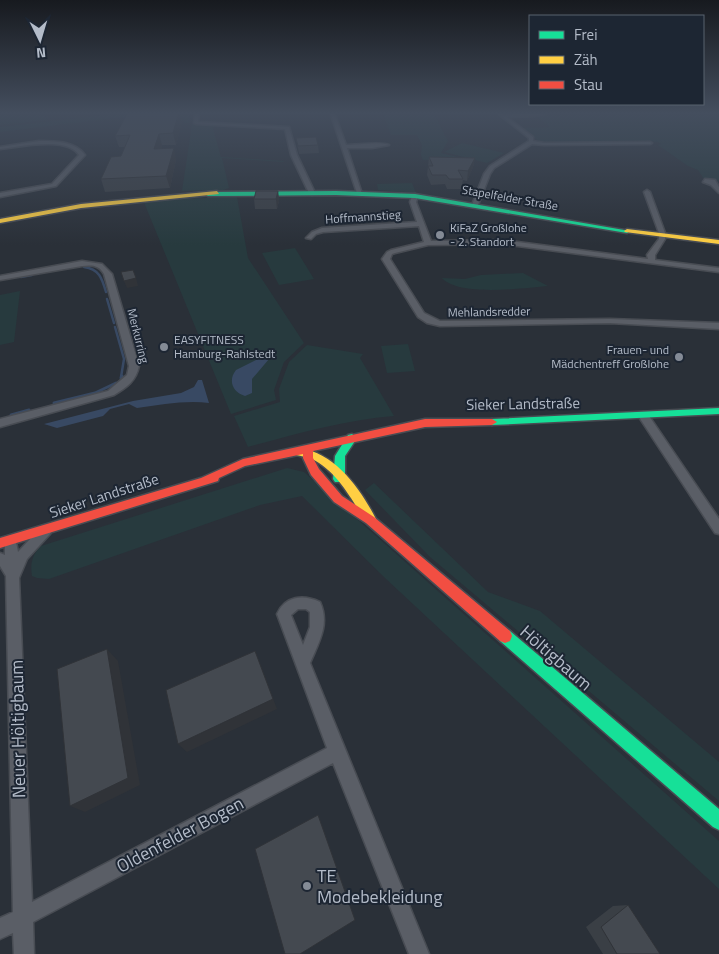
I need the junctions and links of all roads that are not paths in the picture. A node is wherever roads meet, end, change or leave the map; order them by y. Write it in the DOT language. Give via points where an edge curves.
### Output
graph roads {
  1 [pos="81,157"];
  2 [pos="295,157"];
  3 [pos="347,157"];
  4 [pos="508,157"];
  5 [pos="712,184"];
  6 [pos="719,191"];
  7 [pos="647,192"];
  8 [pos="312,193"];
  9 [pos="360,193"];
  10 [pos="0,195"];
  11 [pos="415,196"];
  12 [pos="93,204"];
  13 [pos="475,205"];
  14 [pos="0,222"];
  15 [pos="421,224"];
  16 [pos="662,236"];
  17 [pos="309,238"];
  18 [pos="719,242"];
  19 [pos="428,243"];
  20 [pos="652,262"];
  21 [pos="719,270"];
  22 [pos="0,278"];
  23 [pos="719,326"];
  24 [pos="719,411"];
  25 [pos="643,415"];
  26 [pos="0,423"];
  27 [pos="352,438"];
  28 [pos="330,443"];
  29 [pos="288,452"];
  30 [pos="308,452"];
  31 [pos="280,463"];
  32 [pos="313,469"];
  33 [pos="339,479"];
  34 [pos="205,480"];
  35 [pos="370,520"];
  36 [pos="719,529"];
  37 [pos="46,530"];
  38 [pos="4,544"];
  39 [pos="0,559"];
  40 [pos="13,578"];
  41 [pos="303,663"];
  42 [pos="337,752"];
  43 [pos="719,821"];
  44 [pos="22,918"];
  45 [pos="0,929"];
  46 [pos="24,954"];
  47 [pos="419,954"];
  1 -- 10 [label="street" via="54,185"];
  2 -- 8 [label="street"];
  3 -- 9 [label="street"];
  4 -- 13 [label="street" via="487,174"];
  5 -- 6 [label="street"];
  7 -- 16 [label="street"];
  8 -- 9 [label="main road, Stapelfelder Straße"];
  8 -- 12 [label="main road, Stapelfelder Straße" via="208,194"];
  9 -- 11 [label="main road, Stapelfelder Straße"];
  11 -- 13 [label="main road, Stapelfelder Straße"];
  11 -- 15 [label="street, Hoffmannstieg" via="413,202"];
  12 -- 14 [label="main road, Stapelfelder Straße"];
  12 -- 14 [label="main road, Stapelfelder Straße" via="42,211"];
  13 -- 16 [label="main road, Stapelfelder Straße"];
  15 -- 17 [label="street, Hoffmannstieg" via="328,230 314,233"];
  15 -- 19 [label="street, Hoffmannstieg"];
  16 -- 18 [label="main road, Stapelfelder Straße"];
  16 -- 20 [label="street" via="651,255"];
  19 -- 20 [label="street, Mehlandsredder" via="519,243"];
  19 -- 23 [label="street, Mehlandsredder" via="393,251 386,259 421,315 435,323 610,321"];
  20 -- 21 [label="street, Mehlandsredder"];
  22 -- 26 [label="street, Merkurring" via="82,263 102,266 108,274 134,366 127,382 111,393"];
  24 -- 25 [label="main road, Sieker Landstraße"];
  25 -- 27 [label="main road, Sieker Landstraße" via="512,422 439,421"];
  25 -- 36 [label="street"];
  27 -- 28 [label="main road, Sieker Landstraße"];
  27 -- 33 [label="main road" via="338,456"];
  28 -- 29 [label="main road, Sieker Landstraße"];
  28 -- 30 [label="main road, Sieker Landstraße"];
  29 -- 30 [label="main road, Sieker Landstraße"];
  29 -- 34 [label="main road, Sieker Landstraße" via="243,463"];
  30 -- 31 [label="main road, Sieker Landstraße"];
  30 -- 32 [label="main road"];
  30 -- 33 [label="main road" via="315,454"];
  31 -- 32 [label="main road, Sieker Landstraße" via="301,463"];
  31 -- 34 [label="main road, Sieker Landstraße"];
  32 -- 35 [label="main road, Höltigbaum" via="343,503"];
  33 -- 35 [label="main road, Höltigbaum" via="358,498"];
  34 -- 37 [label="main road, Sieker Landstraße"];
  35 -- 43 [label="main road, Höltigbaum"];
  37 -- 38 [label="main road, Sieker Landstraße"];
  37 -- 40 [label="street" via="22,556"];
  38 -- 40 [label="street, Neuer Höltigbaum"];
  39 -- 40 [label="street"];
  40 -- 44 [label="street, Neuer Höltigbaum"];
  41 -- 42 [label="street"];
  42 -- 44 [label="street, Oldenfelder Bogen"];
  42 -- 47 [label="street"];
  44 -- 45 [label="street"];
  44 -- 46 [label="street, Neuer Höltigbaum"];
}
